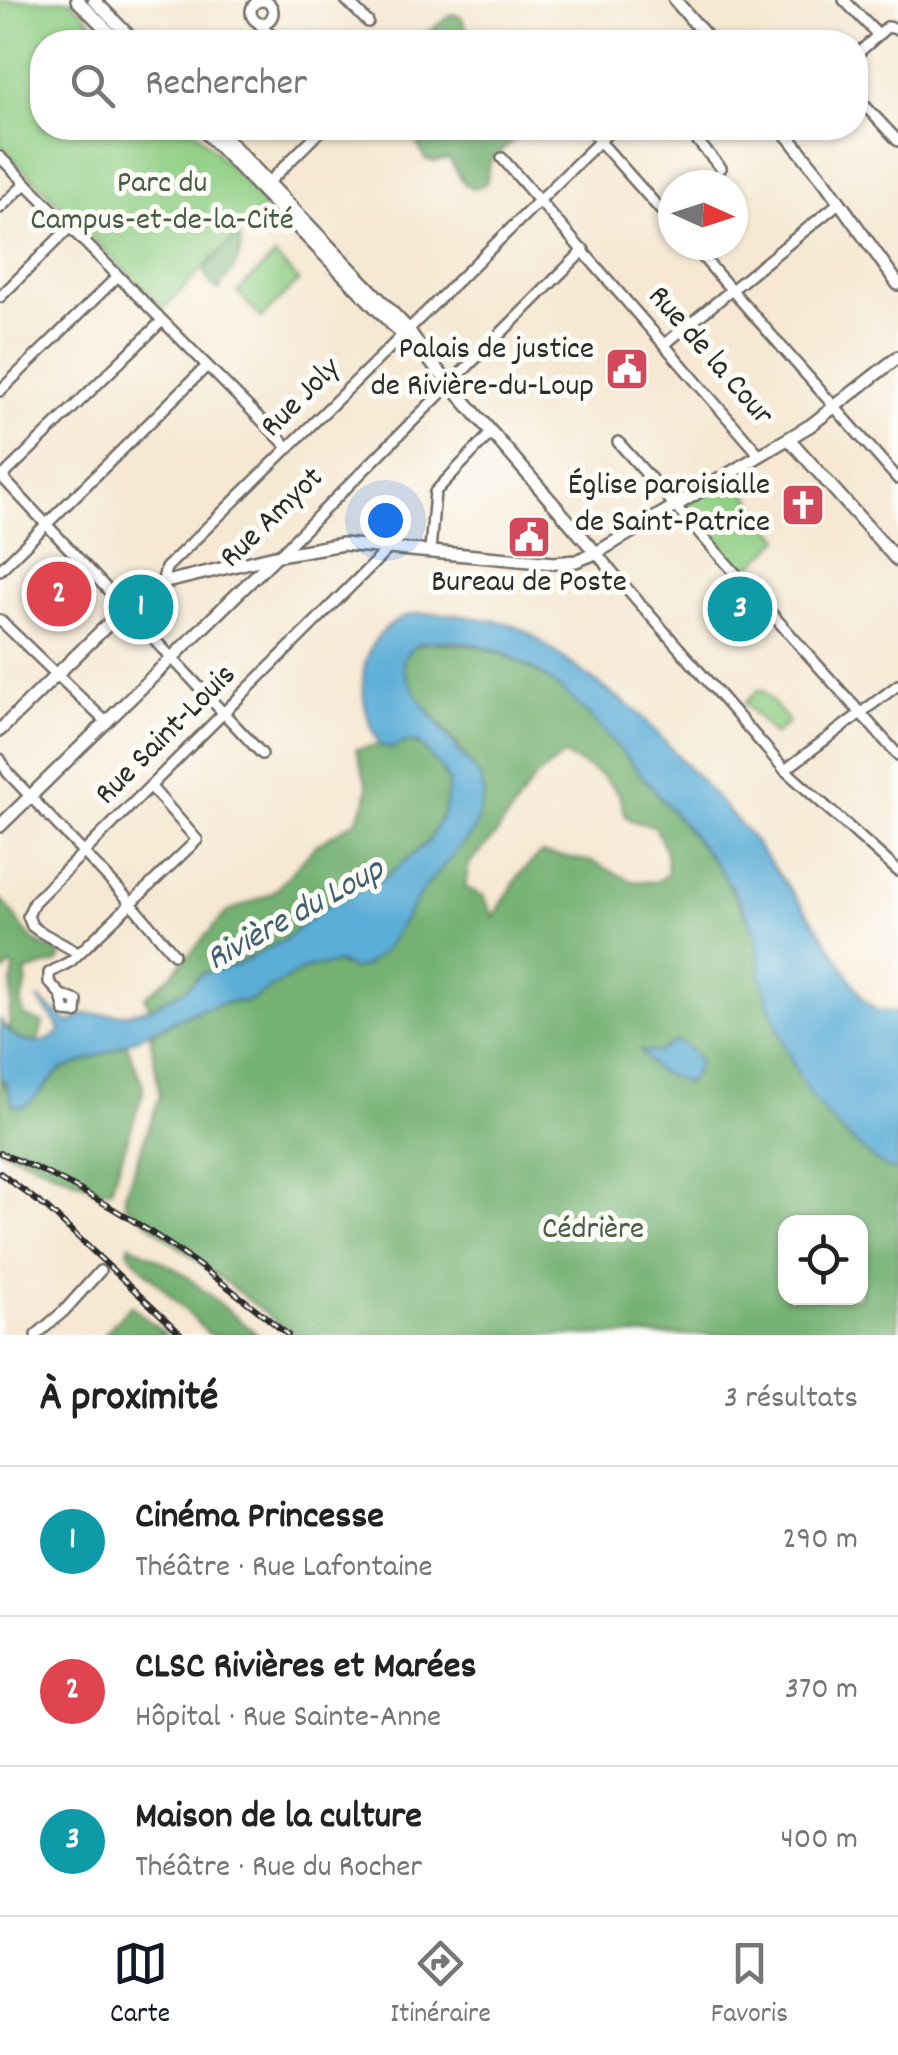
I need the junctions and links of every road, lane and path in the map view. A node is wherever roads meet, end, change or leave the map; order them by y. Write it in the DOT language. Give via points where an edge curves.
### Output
graph roads {
  1 [pos="78,0"];
  2 [pos="94,0"];
  3 [pos="252,0"];
  4 [pos="347,0"];
  5 [pos="675,0"];
  6 [pos="844,0"];
  7 [pos="254,18"];
  8 [pos="272,18"];
  9 [pos="368,22"];
  10 [pos="898,29"];
  11 [pos="107,30"];
  12 [pos="123,30"];
  13 [pos="266,30"];
  14 [pos="270,30"];
  15 [pos="698,30"];
  16 [pos="878,35"];
  17 [pos="868,44"];
  18 [pos="868,109"];
  19 [pos="214,140"];
  20 [pos="226,140"];
  21 [pos="311,140"];
  22 [pos="600,140"];
  23 [pos="696,140"];
  24 [pos="791,140"];
  25 [pos="898,141"];
  26 [pos="0,157"];
  27 [pos="502,158"];
  28 [pos="721,168"];
  29 [pos="26,183"];
  30 [pos="264,186"];
  31 [pos="539,198"];
  32 [pos="840,202"];
  33 [pos="658,207"];
  34 [pos="0,208"];
  35 [pos="70,228"];
  36 [pos="584,250"];
  37 [pos="705,260"];
  38 [pos="118,276"];
  39 [pos="898,284"];
  40 [pos="731,290"];
  41 [pos="0,296"];
  42 [pos="162,320"];
  43 [pos="405,332"];
  44 [pos="665,344"];
  45 [pos="896,362"];
  46 [pos="206,366"];
  47 [pos="448,384"];
  48 [pos="0,391"];
  49 [pos="835,407"];
  50 [pos="490,433"];
  51 [pos="788,438"];
  52 [pos="618,442"];
  53 [pos="289,448"];
  54 [pos="760,454"];
  55 [pos="1,476"];
  56 [pos="898,479"];
  57 [pos="675,504"];
  58 [pos="46,523"];
  59 [pos="898,539"];
  60 [pos="390,547"];
  61 [pos="887,548"];
  62 [pos="430,551"];
  63 [pos="596,553"];
  64 [pos="278,555"];
  65 [pos="898,561"];
  66 [pos="235,564"];
  67 [pos="0,570"];
  68 [pos="162,583"];
  69 [pos="243,588"];
  70 [pos="124,608"];
  71 [pos="0,620"];
  72 [pos="171,658"];
  73 [pos="56,674"];
  74 [pos="898,685"];
  75 [pos="224,714"];
  76 [pos="861,714"];
  77 [pos="106,723"];
  78 [pos="0,730"];
  79 [pos="262,754"];
  80 [pos="898,755"];
  81 [pos="0,759"];
  82 [pos="785,770"];
  83 [pos="151,787"];
  84 [pos="30,796"];
  85 [pos="0,826"];
  86 [pos="84,853"];
  87 [pos="898,871"];
  88 [pos="130,904"];
  89 [pos="78,953"];
  90 [pos="174,954"];
  91 [pos="62,995"];
  92 [pos="100,1271"];
  93 [pos="36,1335"];
  1 -- 11 [label="main road"];
  2 -- 12 [label="main road"];
  3 -- 7 [label="street"];
  3 -- 8 [label="street" via="270,4"];
  4 -- 9 [label="street"];
  5 -- 15 [label="main road"];
  6 -- 16 [label="street"];
  7 -- 8 [label="street"];
  7 -- 13 [label="street"];
  8 -- 14 [label="street"];
  10 -- 16 [label="street" via="887,27"];
  16 -- 17 [label="street"];
  18 -- 25 [label="street"];
  19 -- 30 [label="main road"];
  20 -- 30 [label="main road"];
  21 -- 30 [label="street"];
  22 -- 31 [label="street, Rue Joly"];
  22 -- 33 [label="street"];
  23 -- 28 [label="street"];
  24 -- 32 [label="main road"];
  26 -- 29 [label="street"];
  27 -- 31 [label="street, Rue de la Cour"];
  29 -- 34 [label="street"];
  29 -- 35 [label="street"];
  30 -- 43 [label="main road"];
  31 -- 36 [label="street, Rue de la Cour"];
  31 -- 43 [label="street, Rue Joly"];
  32 -- 39 [label="main road"];
  32 -- 40 [label="street"];
  35 -- 38 [label="street"];
  35 -- 41 [label="street"];
  36 -- 44 [label="street, Rue de la Cour"];
  36 -- 47 [label="street, Rue Amyot"];
  37 -- 40 [label="street"];
  38 -- 42 [label="street"];
  38 -- 48 [label="street"];
  40 -- 44 [label="street"];
  40 -- 49 [label="street"];
  42 -- 46 [label="street"];
  42 -- 55 [label="street"];
  43 -- 47 [label="main road"];
  43 -- 53 [label="street, Rue Joly"];
  44 -- 54 [label="street, Rue de la Cour"];
  45 -- 49 [label="main road"];
  46 -- 53 [label="street"];
  46 -- 58 [label="street"];
  47 -- 50 [label="main road"];
  47 -- 64 [label="street, Rue Amyot"];
  49 -- 51 [label="main road"];
  49 -- 56 [label="street"];
  50 -- 62 [label="street" via="435,492"];
  50 -- 63 [label="main road"];
  51 -- 54 [label="main road"];
  51 -- 61 [label="main road"];
  52 -- 57 [label="street"];
  53 -- 68 [label="street, Rue Joly" via="162,573"];
  54 -- 57 [label="main road"];
  55 -- 58 [label="street"];
  57 -- 63 [label="main road"];
  57 -- 76 [label="street"];
  58 -- 67 [label="street"];
  58 -- 70 [label="street"];
  59 -- 61 [label="street"];
  60 -- 62 [label="main road"];
  60 -- 64 [label="main road" via="343,544"];
  60 -- 75 [label="street, Rue Saint-Louis"];
  61 -- 65 [label="main road"];
  62 -- 63 [label="main road" via="554,564"];
  63 -- 82 [label="street"];
  64 -- 66 [label="main road"];
  64 -- 69 [label="main road, Rue Amyot"];
  66 -- 68 [label="main road"];
  66 -- 69 [label="main road" via="244,572"];
  68 -- 70 [label="main road"];
  69 -- 72 [label="main road, Rue Amyot"];
  70 -- 72 [label="street"];
  70 -- 73 [label="main road"];
  71 -- 73 [label="street"];
  72 -- 75 [label="street"];
  72 -- 77 [label="main road, Rue Amyot"];
  73 -- 77 [label="street"];
  73 -- 78 [label="main road"];
  74 -- 76 [label="street"];
  75 -- 79 [label="street"];
  75 -- 83 [label="street, Rue Saint-Louis"];
  76 -- 80 [label="street"];
  76 -- 82 [label="street"];
  77 -- 84 [label="main road, Rue Amyot"];
  81 -- 84 [label="street"];
  82 -- 87 [label="street"];
  83 -- 86 [label="street, Rue Saint-Louis"];
  83 -- 88 [label="street" via="198,839"];
  84 -- 85 [label="main road, Rue Amyot"];
  84 -- 86 [label="street"];
  86 -- 88 [label="street"];
  86 -- 89 [label="street, Rue Saint-Louis" via="28,916 39,931"];
  88 -- 89 [label="street"];
  88 -- 90 [label="street"];
  89 -- 91 [label="street" via="48,974"];
  92 -- 93 [label="street"];
}
